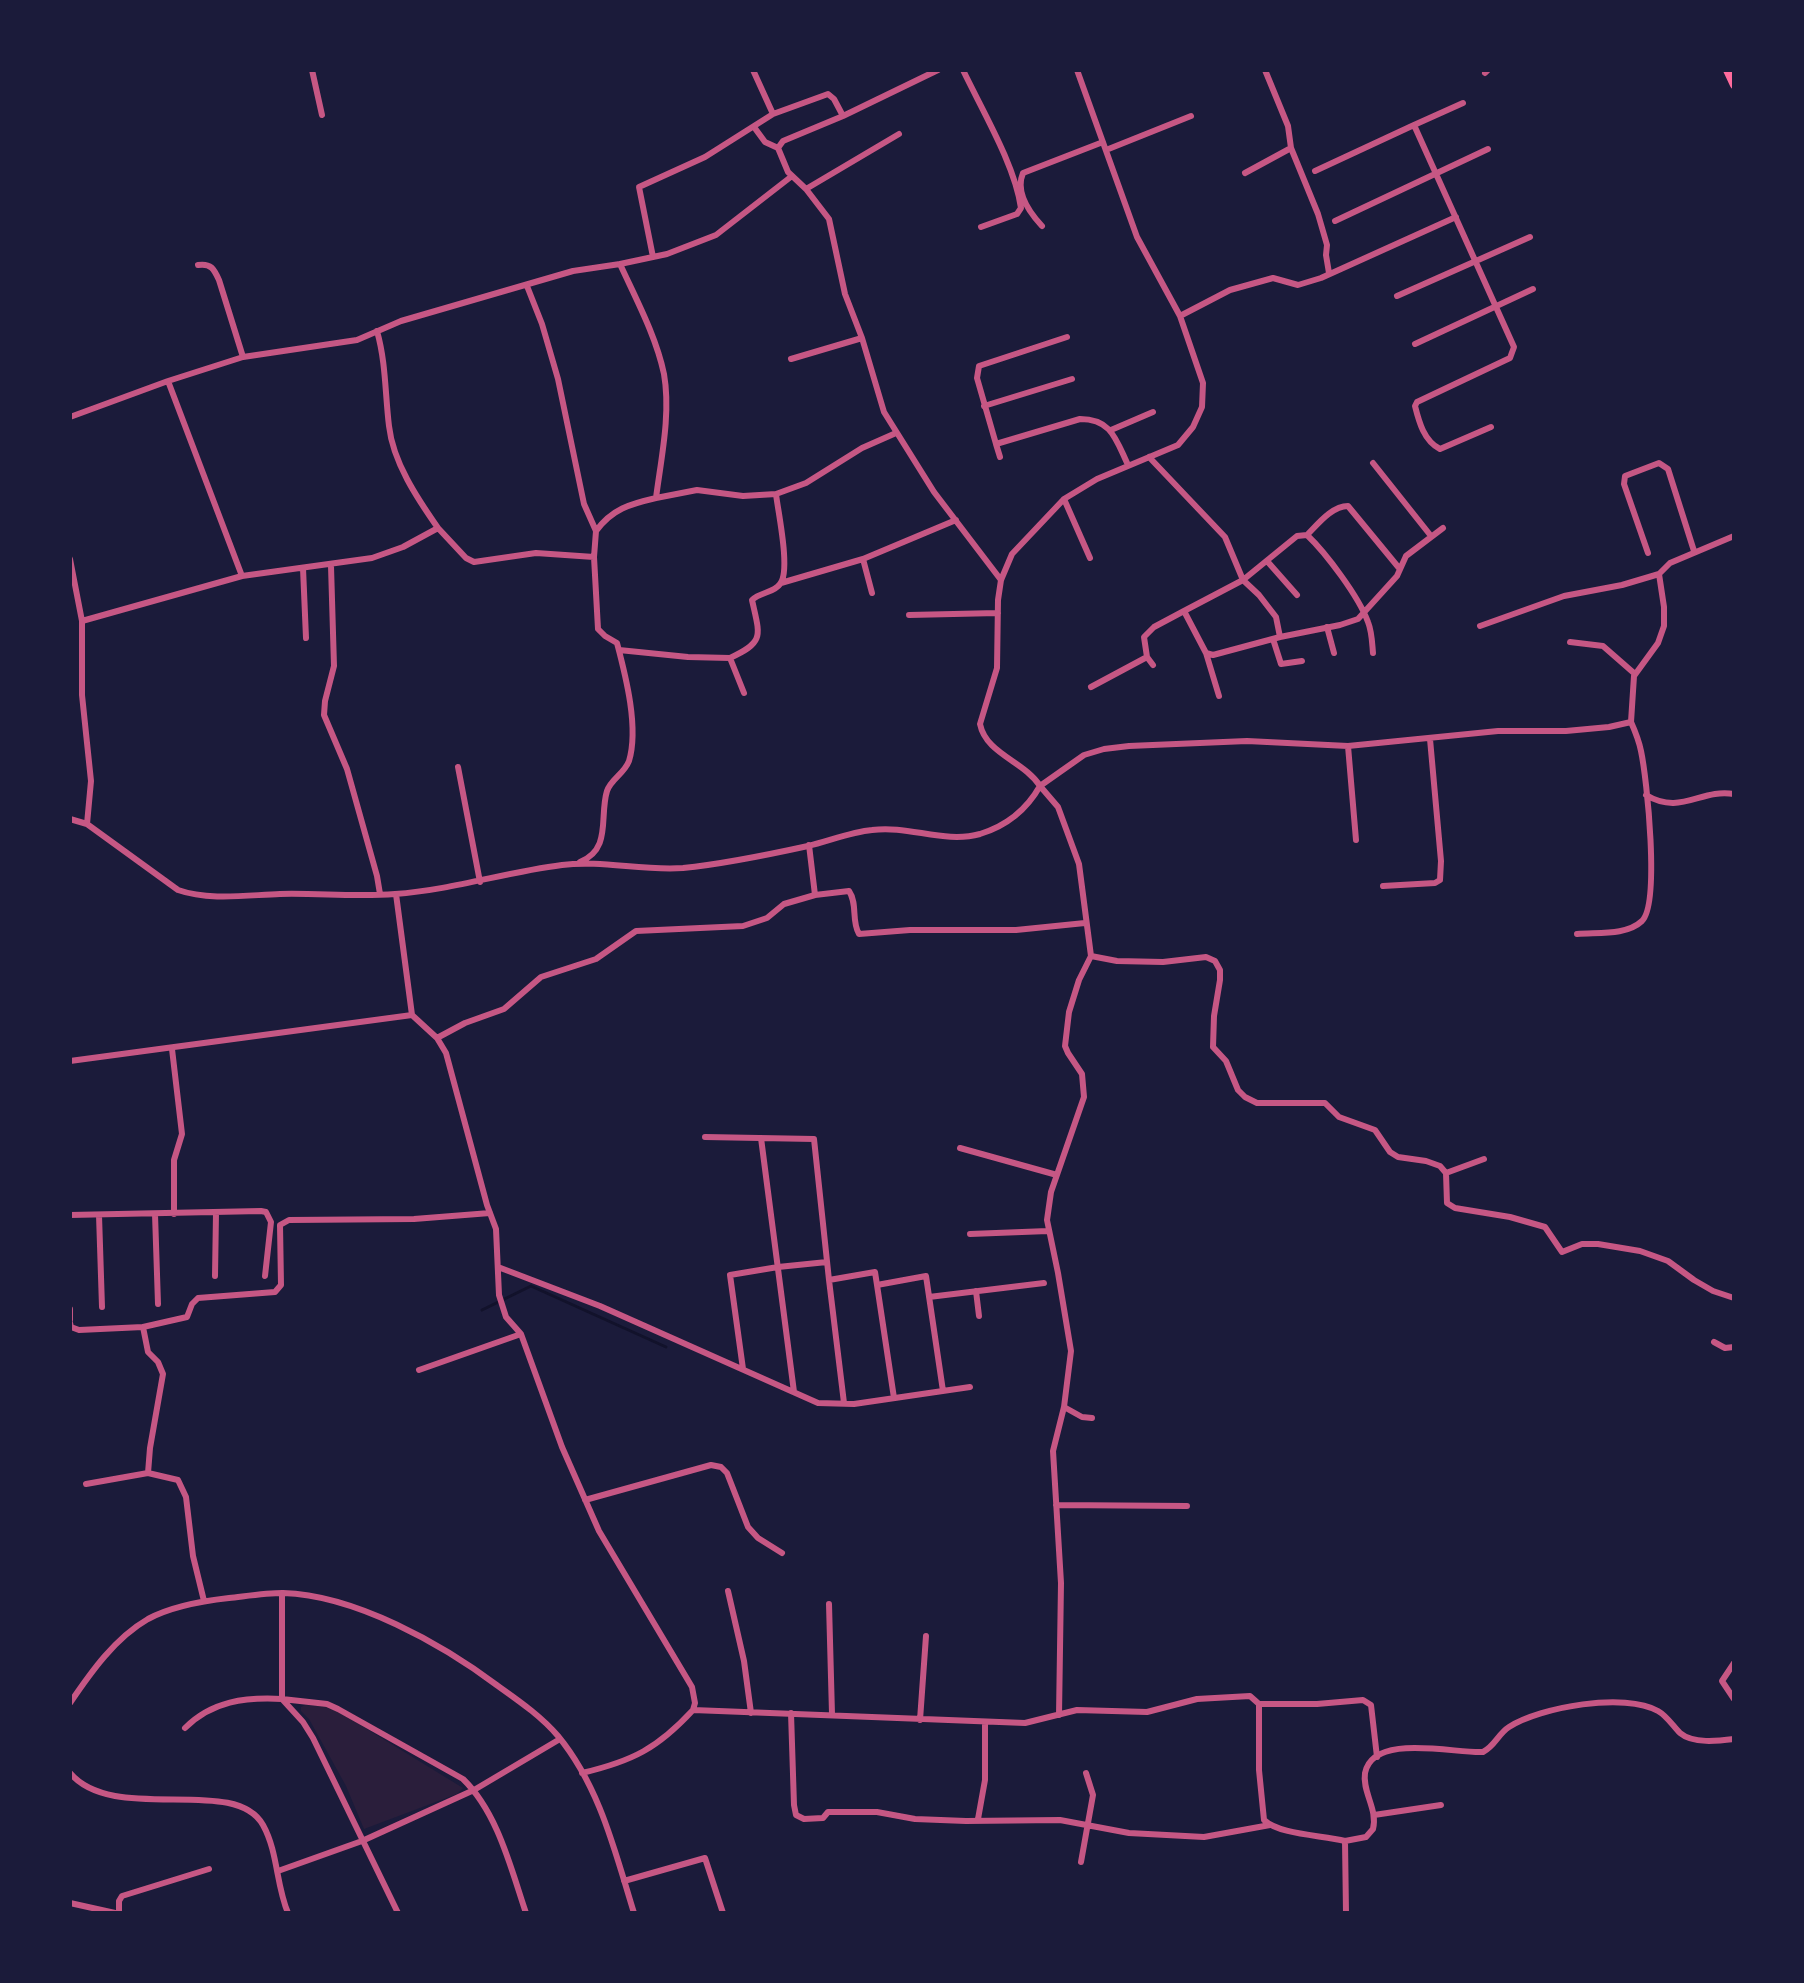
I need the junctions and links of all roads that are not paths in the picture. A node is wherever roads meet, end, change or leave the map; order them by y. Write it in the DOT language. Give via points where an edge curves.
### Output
graph roads {
  1 [pos="312,70"];
  2 [pos="753,70"];
  3 [pos="938,70"];
  4 [pos="963,70"];
  5 [pos="1077,70"];
  6 [pos="1265,70"];
  7 [pos="1727,70"];
  8 [pos="1734,85"];
  9 [pos="1463,103"];
  10 [pos="773,114"];
  11 [pos="322,115"];
  12 [pos="843,116"];
  13 [pos="1191,116"];
  14 [pos="1414,125"];
  15 [pos="754,127"];
  16 [pos="899,134"];
  17 [pos="1103,142"];
  18 [pos="778,148"];
  19 [pos="1291,148"];
  20 [pos="1488,149"];
  21 [pos="1106,150"];
  22 [pos="1315,171"];
  23 [pos="1245,173"];
  24 [pos="1436,174"];
  25 [pos="792,176"];
  26 [pos="806,189"];
  27 [pos="1456,217"];
  28 [pos="1335,221"];
  29 [pos="1042,226"];
  30 [pos="981,227"];
  31 [pos="1530,237"];
  32 [pos="653,257"];
  33 [pos="1476,261"];
  34 [pos="620,264"];
  35 [pos="198,265"];
  36 [pos="1329,273"];
  37 [pos="527,286"];
  38 [pos="1533,289"];
  39 [pos="1397,296"];
  40 [pos="1497,307"];
  41 [pos="1180,316"];
  42 [pos="377,331"];
  43 [pos="1067,337"];
  44 [pos="862,338"];
  45 [pos="1415,344"];
  46 [pos="243,357"];
  47 [pos="791,359"];
  48 [pos="1072,379"];
  49 [pos="168,381"];
  50 [pos="984,406"];
  51 [pos="1153,412"];
  52 [pos="70,417"];
  53 [pos="1491,427"];
  54 [pos="1111,430"];
  55 [pos="896,433"];
  56 [pos="996,444"];
  57 [pos="1000,457"];
  58 [pos="1149,457"];
  59 [pos="1373,463"];
  60 [pos="1128,465"];
  61 [pos="776,494"];
  62 [pos="656,498"];
  63 [pos="1064,499"];
  64 [pos="956,520"];
  65 [pos="438,528"];
  66 [pos="1443,528"];
  67 [pos="596,531"];
  68 [pos="1307,535"];
  69 [pos="1431,536"];
  70 [pos="1734,536"];
  71 [pos="1694,551"];
  72 [pos="1648,553"];
  73 [pos="594,557"];
  74 [pos="1090,558"];
  75 [pos="70,559"];
  76 [pos="863,559"];
  77 [pos="1267,561"];
  78 [pos="331,566"];
  79 [pos="303,568"];
  80 [pos="1399,568"];
  81 [pos="1659,574"];
  82 [pos="242,576"];
  83 [pos="1001,580"];
  84 [pos="1243,580"];
  85 [pos="781,583"];
  86 [pos="872,593"];
  87 [pos="1297,595"];
  88 [pos="1184,611"];
  89 [pos="1364,612"];
  90 [pos="998,613"];
  91 [pos="909,615"];
  92 [pos="82,621"];
  93 [pos="1480,626"];
  94 [pos="1327,627"];
  95 [pos="306,638"];
  96 [pos="1277,638"];
  97 [pos="1570,642"];
  98 [pos="619,650"];
  99 [pos="1206,653"];
  100 [pos="1334,653"];
  101 [pos="1373,653"];
  102 [pos="1147,657"];
  103 [pos="730,658"];
  104 [pos="1302,661"];
  105 [pos="1153,665"];
  106 [pos="1635,674"];
  107 [pos="1091,687"];
  108 [pos="744,693"];
  109 [pos="1219,696"];
  110 [pos="1631,722"];
  111 [pos="1430,739"];
  112 [pos="1348,746"];
  113 [pos="458,767"];
  114 [pos="1040,786"];
  115 [pos="1734,794"];
  116 [pos="1646,795"];
  117 [pos="70,819"];
  118 [pos="87,824"];
  119 [pos="1356,840"];
  120 [pos="809,845"];
  121 [pos="577,864"];
  122 [pos="480,882"];
  123 [pos="1383,886"];
  124 [pos="384,894"];
  125 [pos="396,894"];
  126 [pos="815,895"];
  127 [pos="1085,923"];
  128 [pos="1577,934"];
  129 [pos="1091,956"];
  130 [pos="412,1015"];
  131 [pos="437,1038"];
  132 [pos="172,1049"];
  133 [pos="70,1061"];
  134 [pos="705,1137"];
  135 [pos="761,1138"];
  136 [pos="960,1148"];
  137 [pos="1484,1159"];
  138 [pos="1446,1173"];
  139 [pos="1057,1175"];
  140 [pos="216,1213"];
  141 [pos="490,1213"];
  142 [pos="155,1214"];
  143 [pos="174,1214"];
  144 [pos="70,1215"];
  145 [pos="99,1215"];
  146 [pos="1048,1231"];
  147 [pos="970,1234"];
  148 [pos="827,1262"];
  149 [pos="498,1267"];
  150 [pos="778,1267"];
  151 [pos="215,1276"];
  152 [pos="265,1276"];
  153 [pos="829,1280"];
  154 [pos="1044,1283"];
  155 [pos="877,1285"];
  156 [pos="976,1291"];
  157 [pos="929,1297"];
  158 [pos="1734,1298"];
  159 [pos="158,1304"];
  160 [pos="102,1307"];
  161 [pos="70,1309"];
  162 [pos="979,1316"];
  163 [pos="70,1322"];
  164 [pos="143,1327"];
  165 [pos="521,1334"];
  166 [pos="1714,1342"];
  167 [pos="1734,1347"];
  168 [pos="419,1370"];
  169 [pos="743,1370"];
  170 [pos="970,1387"];
  171 [pos="943,1391"];
  172 [pos="794,1392"];
  173 [pos="894,1398"];
  174 [pos="844,1403"];
  175 [pos="1064,1407"];
  176 [pos="1092,1418"];
  177 [pos="148,1473"];
  178 [pos="86,1484"];
  179 [pos="585,1500"];
  180 [pos="1056,1505"];
  181 [pos="1187,1506"];
  182 [pos="782,1553"];
  183 [pos="728,1591"];
  184 [pos="282,1593"];
  185 [pos="204,1601"];
  186 [pos="829,1604"];
  187 [pos="926,1636"];
  188 [pos="1734,1663"];
  189 [pos="282,1699"];
  190 [pos="1734,1699"];
  191 [pos="70,1703"];
  192 [pos="1259,1704"];
  193 [pos="693,1710"];
  194 [pos="751,1713"];
  195 [pos="791,1713"];
  196 [pos="832,1714"];
  197 [pos="1059,1715"];
  198 [pos="920,1720"];
  199 [pos="985,1722"];
  200 [pos="185,1728"];
  201 [pos="560,1739"];
  202 [pos="1734,1739"];
  203 [pos="1377,1757"];
  204 [pos="70,1773"];
  205 [pos="582,1773"];
  206 [pos="1086,1773"];
  207 [pos="474,1790"];
  208 [pos="1441,1805"];
  209 [pos="1374,1815"];
  210 [pos="978,1819"];
  211 [pos="1270,1825"];
  212 [pos="1085,1826"];
  213 [pos="362,1841"];
  214 [pos="1345,1841"];
  215 [pos="1081,1862"];
  216 [pos="209,1869"];
  217 [pos="278,1871"];
  218 [pos="624,1881"];
  219 [pos="70,1903"];
  220 [pos="117,1913"];
  221 [pos="288,1913"];
  222 [pos="398,1913"];
  223 [pos="526,1913"];
  224 [pos="634,1913"];
  225 [pos="723,1913"];
  226 [pos="1346,1913"];
  1 -- 11 [label="street"];
  2 -- 10 [label="street"];
  3 -- 12 [label="street"];
  4 -- 30 [label="street" via="996,138 1021,208"];
  5 -- 17 [label="street"];
  6 -- 19 [label="street" via="1288,126"];
  7 -- 8 [label="main road"];
  9 -- 14 [label="street"];
  10 -- 12 [label="street" via="828,94"];
  10 -- 15 [label="street"];
  12 -- 18 [label="street"];
  13 -- 21 [label="street"];
  14 -- 22 [label="street"];
  14 -- 24 [label="street"];
  15 -- 18 [label="street" via="765,142"];
  15 -- 32 [label="street" via="639,187"];
  16 -- 26 [label="street"];
  17 -- 21 [label="street"];
  17 -- 29 [label="street" via="1023,173 1024,200"];
  18 -- 25 [label="street"];
  19 -- 23 [label="street"];
  19 -- 36 [label="street" via="1318,214"];
  20 -- 24 [label="street"];
  21 -- 41 [label="street" via="1137,237"];
  24 -- 27 [label="street"];
  24 -- 28 [label="street"];
  25 -- 26 [label="street"];
  25 -- 32 [label="street" via="716,235"];
  26 -- 44 [label="street" via="829,219 845,294"];
  27 -- 33 [label="street"];
  27 -- 36 [label="street"];
  31 -- 33 [label="street"];
  32 -- 34 [label="street"];
  33 -- 39 [label="street"];
  33 -- 40 [label="street"];
  34 -- 37 [label="street" via="573,271"];
  34 -- 62 [label="street" via="664,375"];
  35 -- 46 [label="street" via="208,265 219,280"];
  36 -- 41 [label="street" via="1298,285 1273,278 1230,290"];
  37 -- 42 [label="street"];
  37 -- 67 [label="street" via="558,379 584,504"];
  38 -- 40 [label="street"];
  40 -- 45 [label="street"];
  40 -- 53 [label="street" via="1514,347 1512,356 1415,406 1429,441 1440,449"];
  41 -- 58 [label="street" via="1203,383 1202,407 1178,445"];
  42 -- 46 [label="street" via="357,340"];
  42 -- 65 [label="street" via="396,454"];
  43 -- 50 [label="street" via="979,366"];
  44 -- 47 [label="street"];
  44 -- 55 [label="street" via="880,401"];
  46 -- 49 [label="street"];
  48 -- 50 [label="street"];
  49 -- 52 [label="street"];
  49 -- 82 [label="street"];
  50 -- 56 [label="street"];
  51 -- 54 [label="street"];
  54 -- 56 [label="street" via="1093,419 1080,419"];
  54 -- 60 [label="street"];
  55 -- 61 [label="street"];
  55 -- 64 [label="street"];
  56 -- 57 [label="street"];
  58 -- 60 [label="street"];
  58 -- 84 [label="street" via="1225,537"];
  59 -- 69 [label="street"];
  60 -- 63 [label="street"];
  61 -- 62 [label="street" via="697,490"];
  61 -- 85 [label="street"];
  62 -- 67 [label="street" via="621,507"];
  63 -- 74 [label="street"];
  63 -- 83 [label="street" via="1012,554"];
  64 -- 76 [label="street"];
  64 -- 83 [label="street"];
  65 -- 73 [label="street" via="474,562 536,553"];
  65 -- 78 [label="street" via="382,555"];
  66 -- 69 [label="street"];
  67 -- 73 [label="street"];
  68 -- 77 [label="street" via="1297,536"];
  68 -- 80 [label="street" via="1339,507 1348,506"];
  68 -- 89 [label="street"];
  69 -- 80 [label="street"];
  70 -- 71 [label="street"];
  71 -- 72 [label="street" via="1668,469 1659,463 1625,476 1624,484"];
  71 -- 81 [label="street"];
  73 -- 98 [label="street" via="598,629 615,640"];
  75 -- 92 [label="street"];
  76 -- 85 [label="street"];
  76 -- 86 [label="street"];
  77 -- 84 [label="street"];
  77 -- 87 [label="street"];
  78 -- 79 [label="street"];
  78 -- 124 [label="street" via="334,666 324,715 347,769"];
  79 -- 82 [label="street"];
  79 -- 95 [label="street"];
  80 -- 89 [label="street"];
  81 -- 93 [label="street" via="1577,592"];
  81 -- 106 [label="street" via="1662,634"];
  82 -- 92 [label="street"];
  83 -- 90 [label="street"];
  84 -- 88 [label="street"];
  84 -- 96 [label="street" via="1272,610"];
  85 -- 103 [label="street" via="752,600 756,641"];
  88 -- 99 [label="street"];
  88 -- 102 [label="street" via="1148,631"];
  89 -- 94 [label="street" via="1355,620"];
  89 -- 101 [label="street"];
  90 -- 91 [label="street"];
  90 -- 114 [label="street" via="997,668 980,716 981,731 989,744 1021,764"];
  92 -- 118 [label="street" via="82,695 91,781"];
  94 -- 96 [label="street"];
  94 -- 100 [label="street"];
  96 -- 99 [label="street"];
  96 -- 104 [label="street" via="1281,664"];
  97 -- 106 [label="street" via="1603,646"];
  98 -- 103 [label="street"];
  98 -- 121 [label="street" via="633,724 631,751 624,771 606,793 599,847"];
  99 -- 109 [label="street"];
  102 -- 105 [label="street"];
  102 -- 107 [label="street"];
  103 -- 108 [label="street"];
  106 -- 110 [label="street"];
  110 -- 111 [label="street"];
  110 -- 116 [label="street" via="1642,753"];
  111 -- 112 [label="street"];
  111 -- 123 [label="street" via="1440,880"];
  112 -- 114 [label="street" via="1247,741 1104,749 1076,759"];
  112 -- 119 [label="street"];
  113 -- 122 [label="street"];
  114 -- 120 [label="street" via="1016,816 981,833 957,837 885,829"];
  114 -- 127 [label="street" via="1058,807 1072,843"];
  115 -- 116 [label="street" via="1679,805"];
  116 -- 128 [label="street" via="1651,896 1647,915 1627,930"];
  117 -- 118 [label="street"];
  118 -- 124 [label="street" via="186,893"];
  120 -- 121 [label="street" via="685,867"];
  120 -- 126 [label="street"];
  121 -- 122 [label="street"];
  122 -- 125 [label="street"];
  124 -- 125 [label="street"];
  125 -- 130 [label="street"];
  126 -- 127 [label="street" via="849,891 859,934"];
  126 -- 131 [label="street" via="743,926 636,931 596,959 541,977 504,1009"];
  127 -- 129 [label="street"];
  129 -- 138 [label="street" via="1145,962 1211,958 1220,970 1213,1047 1245,1097 1257,1103 1325,1103 1339,1117 1375,1130 1398,1157 1426,1161"];
  129 -- 139 [label="street" via="1069,1012 1065,1046 1082,1074 1084,1097"];
  130 -- 131 [label="street"];
  130 -- 132 [label="street"];
  131 -- 141 [label="street" via="446,1053"];
  132 -- 133 [label="street"];
  132 -- 143 [label="street" via="182,1134 174,1160"];
  134 -- 135 [label="street"];
  135 -- 148 [label="street" via="814,1139"];
  135 -- 150 [label="street"];
  136 -- 139 [label="street"];
  137 -- 138 [label="street"];
  138 -- 158 [label="street" via="1445,1197 1455,1208 1545,1227 1562,1252 1582,1244 1640,1251"];
  139 -- 146 [label="street"];
  140 -- 143 [label="street"];
  140 -- 151 [label="street"];
  140 -- 152 [label="street" via="266,1212 271,1222"];
  141 -- 149 [label="street" via="498,1235"];
  141 -- 164 [label="street" via="289,1220 280,1225 281,1285 275,1292 198,1298 187,1317"];
  142 -- 143 [label="street"];
  142 -- 145 [label="street"];
  142 -- 159 [label="street"];
  144 -- 145 [label="street"];
  145 -- 160 [label="street"];
  146 -- 147 [label="street"];
  146 -- 175 [label="street" via="1071,1351"];
  148 -- 150 [label="street"];
  148 -- 153 [label="street"];
  149 -- 165 [label="street" via="506,1317"];
  149 -- 169 [label="street"];
  150 -- 169 [label="street" via="730,1275"];
  150 -- 172 [label="street"];
  153 -- 155 [label="street" via="875,1272"];
  153 -- 174 [label="street"];
  154 -- 156 [label="street"];
  155 -- 157 [label="street" via="926,1276"];
  155 -- 173 [label="street"];
  156 -- 157 [label="street"];
  156 -- 162 [label="street"];
  157 -- 171 [label="street"];
  161 -- 163 [label="street"];
  163 -- 164 [label="street" via="79,1330"];
  164 -- 177 [label="street" via="148,1352 163,1374"];
  165 -- 168 [label="street"];
  165 -- 179 [label="street"];
  166 -- 167 [label="street"];
  169 -- 172 [label="street"];
  170 -- 171 [label="street"];
  171 -- 173 [label="street"];
  172 -- 174 [label="street" via="818,1403"];
  173 -- 174 [label="street"];
  175 -- 176 [label="street"];
  175 -- 180 [label="street" via="1053,1451"];
  177 -- 178 [label="street"];
  177 -- 185 [label="street" via="178,1480 184,1490"];
  179 -- 182 [label="street" via="711,1465 721,1467 748,1527"];
  179 -- 193 [label="street" via="687,1678"];
  180 -- 181 [label="street"];
  180 -- 197 [label="street"];
  183 -- 194 [label="street"];
  184 -- 185 [label="street"];
  184 -- 189 [label="street"];
  184 -- 201 [label="street" via="351,1606 437,1645 527,1707"];
  185 -- 191 [label="street" via="136,1626 95,1667"];
  186 -- 196 [label="street"];
  187 -- 198 [label="street"];
  188 -- 190 [label="street" via="1722,1681"];
  189 -- 200 [label="street" via="230,1701"];
  189 -- 207 [label="street" via="338,1709"];
  189 -- 213 [label="street" via="313,1738"];
  192 -- 197 [label="street" via="1250,1696 1219,1697 1147,1712 1077,1710"];
  192 -- 203 [label="street" via="1368,1702"];
  192 -- 211 [label="street" via="1261,1806"];
  193 -- 194 [label="street"];
  193 -- 205 [label="street" via="636,1757"];
  194 -- 195 [label="street"];
  195 -- 196 [label="street"];
  195 -- 210 [label="street" via="794,1805 800,1818 877,1812 915,1819"];
  196 -- 198 [label="street"];
  197 -- 199 [label="street" via="1025,1723"];
  198 -- 199 [label="street"];
  199 -- 210 [label="street" via="985,1780"];
  201 -- 205 [label="street"];
  201 -- 207 [label="street"];
  202 -- 203 [label="street" via="1685,1737 1652,1708 1601,1703 1529,1717 1505,1729 1483,1752 1406,1748"];
  203 -- 209 [label="street" via="1365,1773"];
  204 -- 217 [label="street" via="108,1796 248,1809 263,1825"];
  205 -- 218 [label="street" via="604,1818"];
  206 -- 212 [label="street" via="1093,1795"];
  207 -- 213 [label="street"];
  207 -- 223 [label="street" via="500,1841"];
  208 -- 209 [label="street"];
  209 -- 214 [label="street" via="1366,1837"];
  210 -- 212 [label="street" via="1060,1820"];
  211 -- 212 [label="street" via="1204,1837"];
  211 -- 214 [label="street"];
  212 -- 215 [label="street"];
  213 -- 217 [label="street"];
  213 -- 222 [label="street"];
  214 -- 226 [label="street"];
  216 -- 220 [label="street" via="125,1895"];
  217 -- 221 [label="street"];
  218 -- 224 [label="street"];
  218 -- 225 [label="street" via="705,1858"];
  219 -- 220 [label="street"];
}
